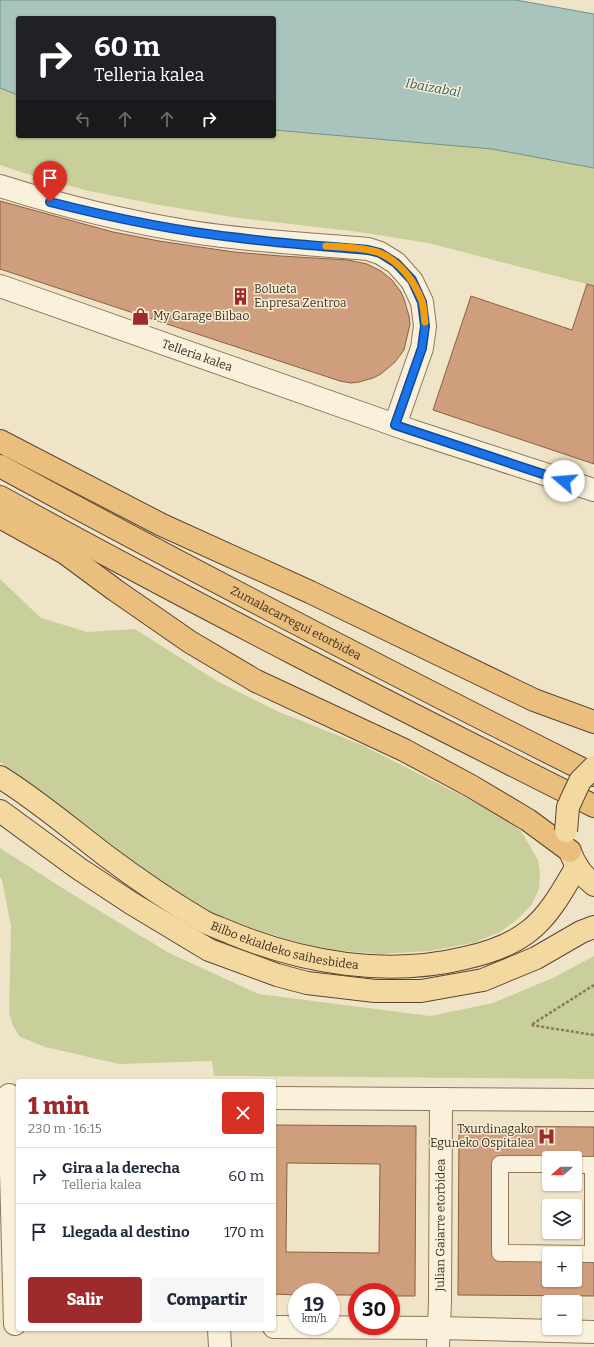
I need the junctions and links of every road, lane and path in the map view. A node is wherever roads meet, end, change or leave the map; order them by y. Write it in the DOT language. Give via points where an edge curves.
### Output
graph roads {
  1 [pos="0,186"];
  2 [pos="0,286"];
  3 [pos="395,425"];
  4 [pos="0,441"];
  5 [pos="0,466"];
  6 [pos="594,490"];
  7 [pos="0,497"];
  8 [pos="0,517"];
  9 [pos="594,722"];
  10 [pos="594,767"];
  11 [pos="594,775"];
  12 [pos="0,777"];
  13 [pos="594,806"];
  14 [pos="0,811"];
  15 [pos="571,849"];
  16 [pos="594,885"];
  17 [pos="594,927"];
  18 [pos="594,985"];
  19 [pos="594,1035"];
  20 [pos="9,1095"];
  21 [pos="276,1098"];
  22 [pos="441,1099"];
  23 [pos="594,1100"];
  24 [pos="542,1164"];
  25 [pos="582,1165"];
  26 [pos="11,1324"];
  27 [pos="276,1327"];
  28 [pos="219,1331"];
  29 [pos="594,1332"];
  30 [pos="439,1337"];
  31 [pos="220,1347"];
  1 -- 3 [label="street" via="78,209 149,225 253,240 380,253 396,263 412,280 422,302 425,326 422,348"];
  2 -- 3 [label="street, Telleria kalea"];
  3 -- 6 [label="street, Telleria kalea"];
  4 -- 9 [label="highway" via="162,525 310,592 534,700"];
  5 -- 11 [label="highway, Zumalacarregui etorbidea" via="127,536"];
  7 -- 13 [label="highway" via="114,560 350,683"];
  8 -- 15 [label="highway" via="65,554 190,642 249,677 404,750 528,820"];
  10 -- 15 [label="main road, bridge" via="580,781 568,807"];
  12 -- 15 [label="main road, Bilbo ekialdeko saihesbidea" via="139,880 206,922 278,950 339,963 371,967 406,967 452,962 500,948 531,930 545,916"];
  14 -- 17 [label="main road, Bilbo ekialdeko saihesbidea" via="78,868 209,950 307,983 375,991 421,990 483,980 536,958 580,932"];
  15 -- 16 [label="main road" via="587,879"];
  18 -- 19 [label="path" via="531,1025"];
  20 -- 26 [label="street"];
  21 -- 22 [label="street"];
  22 -- 23 [label="street"];
  22 -- 30 [label="street, Julian Gaiarre etorbidea"];
  24 -- 25 [label="street" via="500,1164 500,1253 593,1254 593,1165"];
  27 -- 30 [label="street"];
  28 -- 31 [label="street"];
  29 -- 30 [label="street"];
}
